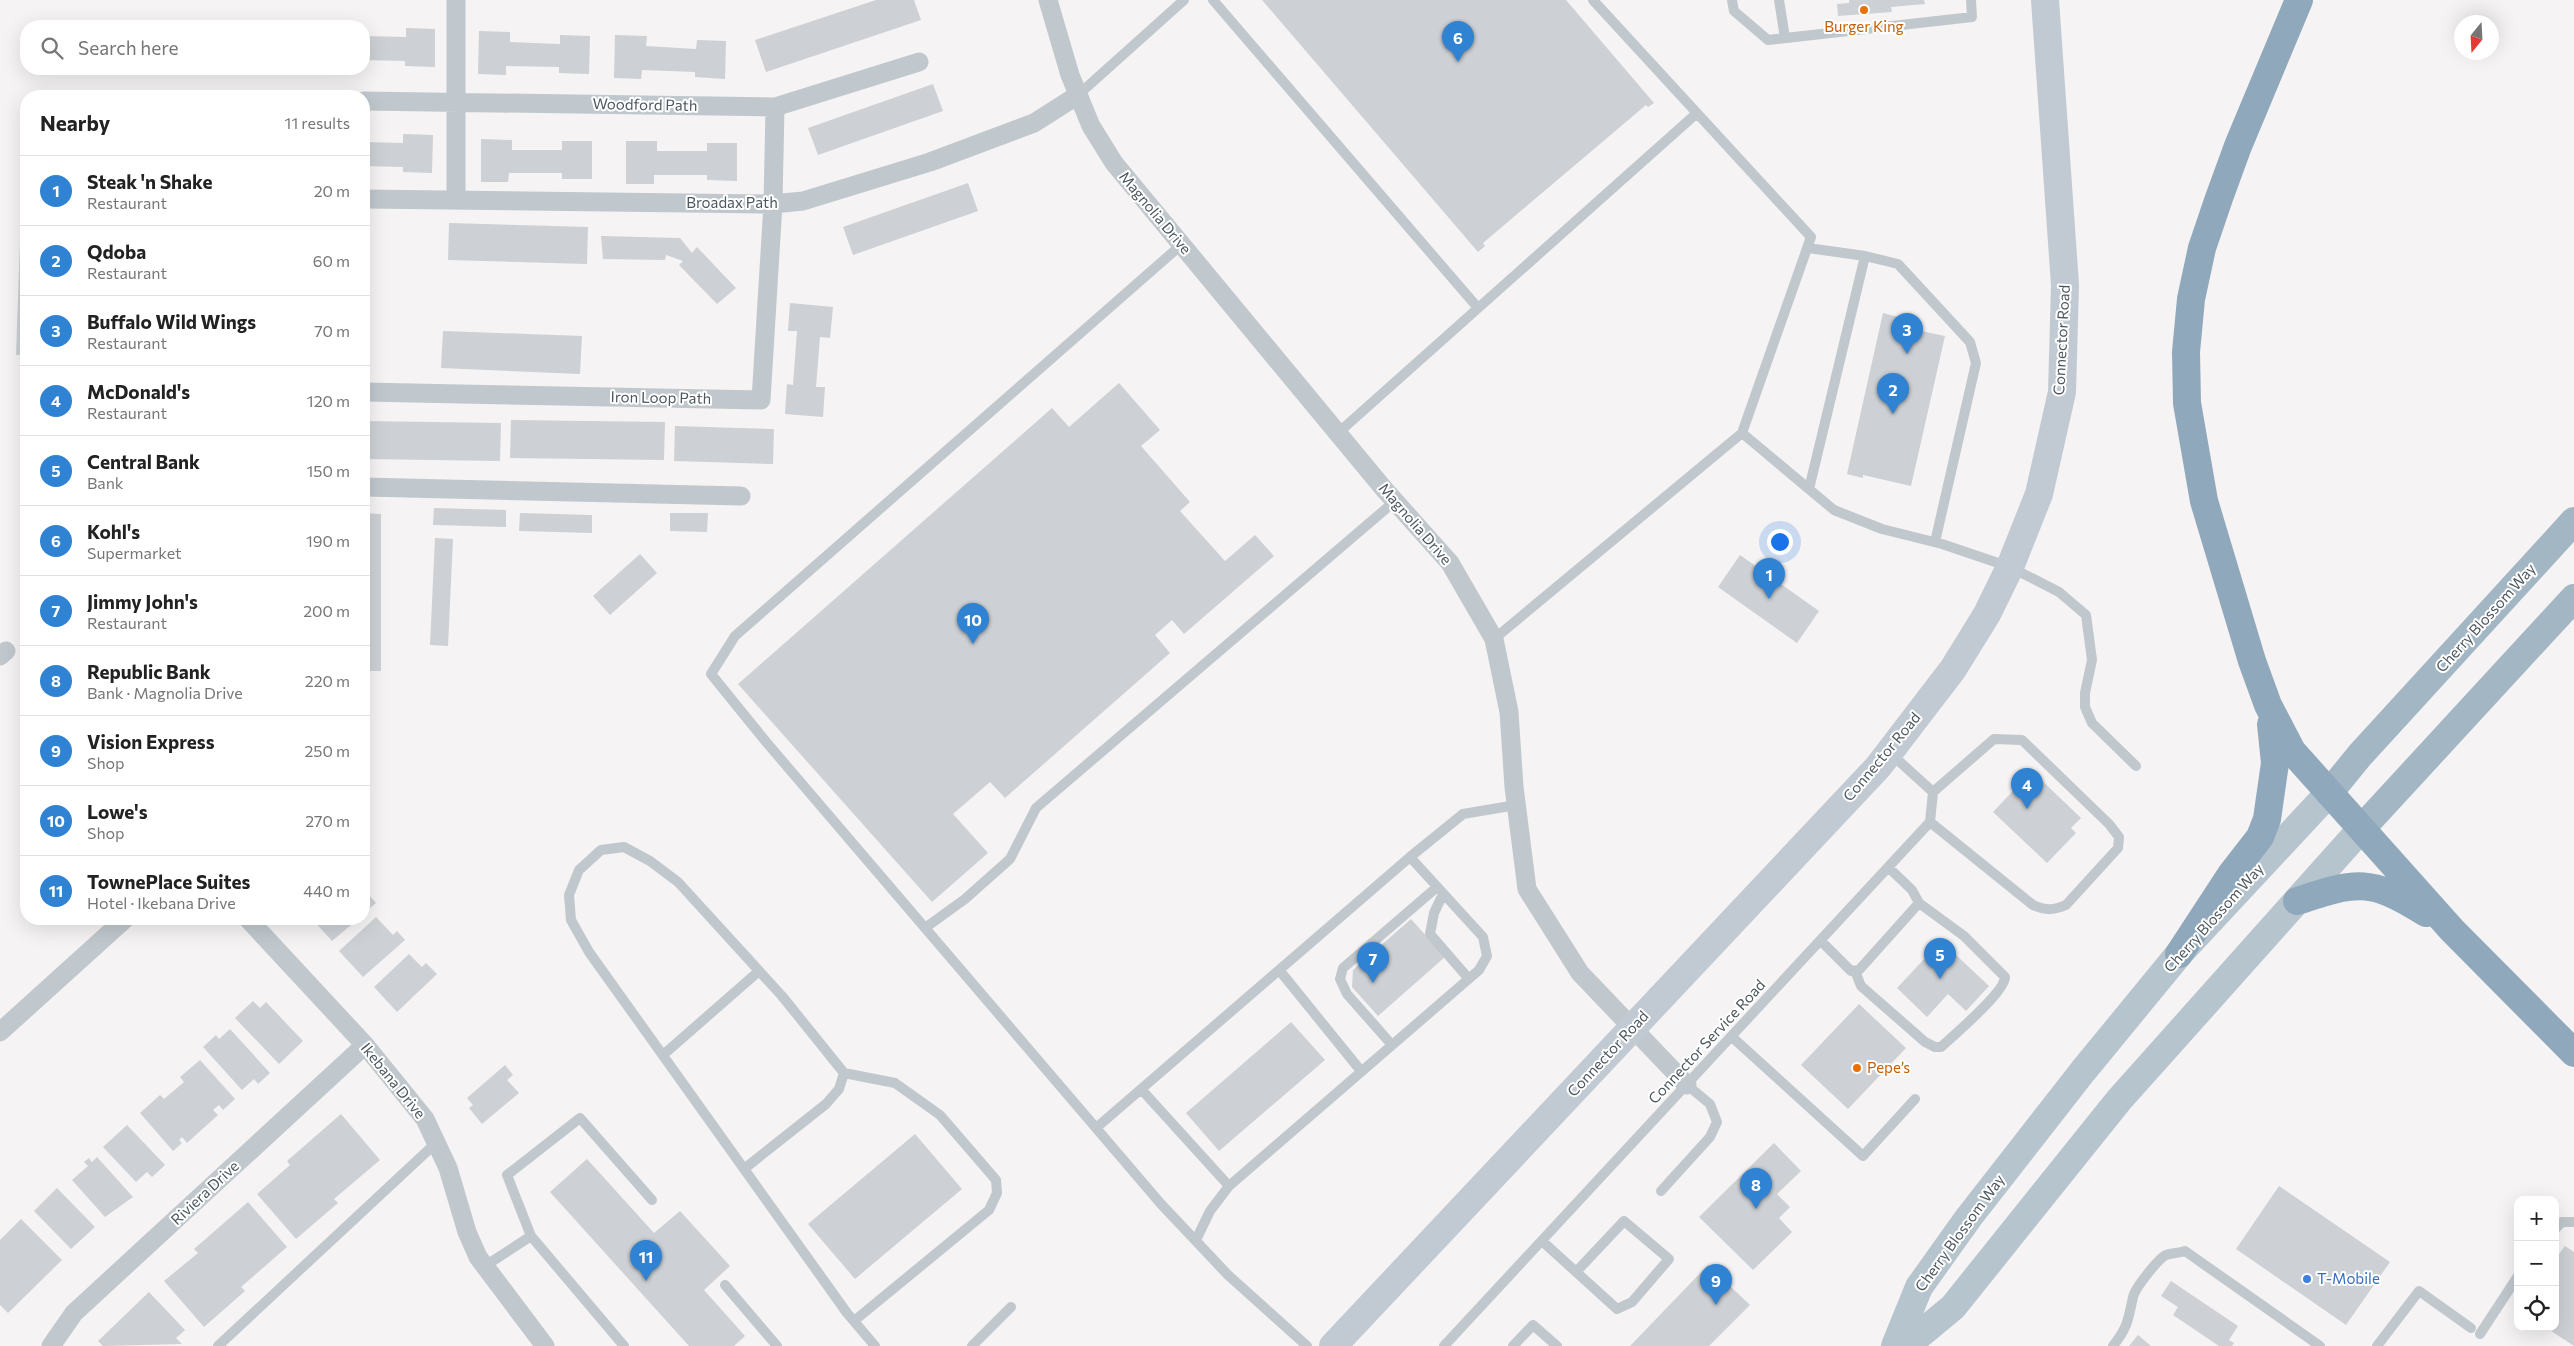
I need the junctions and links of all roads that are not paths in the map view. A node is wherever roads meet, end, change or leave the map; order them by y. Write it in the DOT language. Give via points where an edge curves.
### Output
graph roads {
  1 [pos="456,0"];
  2 [pos="1048,0"];
  3 [pos="1184,0"];
  4 [pos="1214,0"];
  5 [pos="1593,0"];
  6 [pos="1732,0"];
  7 [pos="1779,0"];
  8 [pos="1971,0"];
  9 [pos="2045,0"];
  10 [pos="2299,0"];
  11 [pos="1785,38"];
  12 [pos="919,62"];
  13 [pos="1078,95"];
  14 [pos="370,101"];
  15 [pos="456,102"];
  16 [pos="776,107"];
  17 [pos="1697,113"];
  18 [pos="370,199"];
  19 [pos="456,199"];
  20 [pos="773,204"];
  21 [pos="1182,245"];
  22 [pos="1808,248"];
  23 [pos="1865,256"];
  24 [pos="1478,308"];
  25 [pos="370,392"];
  26 [pos="1338,433"];
  27 [pos="1742,433"];
  28 [pos="370,487"];
  29 [pos="1809,489"];
  30 [pos="741,496"];
  31 [pos="1395,501"];
  32 [pos="2574,521"];
  33 [pos="1935,542"];
  34 [pos="2010,567"];
  35 [pos="2574,598"];
  36 [pos="1494,639"];
  37 [pos="2268,705"];
  38 [pos="1890,752"];
  39 [pos="2136,766"];
  40 [pos="1933,792"];
  41 [pos="2330,793"];
  42 [pos="1516,805"];
  43 [pos="1930,822"];
  44 [pos="2362,828"];
  45 [pos="1410,857"];
  46 [pos="1889,868"];
  47 [pos="1440,891"];
  48 [pos="2297,901"];
  49 [pos="1919,903"];
  50 [pos="118,925"];
  51 [pos="254,925"];
  52 [pos="925,928"];
  53 [pos="2452,930"];
  54 [pos="1821,941"];
  55 [pos="2179,954"];
  56 [pos="759,971"];
  57 [pos="1280,971"];
  58 [pos="1855,971"];
  59 [pos="1469,979"];
  60 [pos="1633,1028"];
  61 [pos="0,1032"];
  62 [pos="1732,1037"];
  63 [pos="366,1045"];
  64 [pos="1392,1045"];
  65 [pos="2574,1053"];
  66 [pos="663,1055"];
  67 [pos="1361,1071"];
  68 [pos="844,1074"];
  69 [pos="1686,1086"];
  70 [pos="1142,1089"];
  71 [pos="1915,1098"];
  72 [pos="1096,1128"];
  73 [pos="437,1142"];
  74 [pos="744,1169"];
  75 [pos="1229,1186"];
  76 [pos="1661,1190"];
  77 [pos="652,1200"];
  78 [pos="2574,1222"];
  79 [pos="2559,1225"];
  80 [pos="530,1236"];
  81 [pos="1196,1240"];
  82 [pos="1542,1241"];
  83 [pos="485,1266"];
  84 [pos="1576,1272"];
  85 [pos="2514,1282"];
  86 [pos="726,1285"];
  87 [pos="1011,1308"];
  88 [pos="854,1322"];
  89 [pos="2470,1328"];
  90 [pos="2480,1334"];
  91 [pos="51,1346"];
  92 [pos="218,1346"];
  93 [pos="544,1346"];
  94 [pos="624,1346"];
  95 [pos="777,1346"];
  96 [pos="875,1346"];
  97 [pos="972,1346"];
  98 [pos="1307,1346"];
  99 [pos="1333,1346"];
  100 [pos="1444,1346"];
  101 [pos="1513,1346"];
  102 [pos="1557,1346"];
  103 [pos="1895,1346"];
  104 [pos="1906,1346"];
  105 [pos="2113,1346"];
  106 [pos="2320,1346"];
  107 [pos="2377,1346"];
  1 -- 15 [label="street"];
  2 -- 13 [label="street, Magnolia Drive"];
  3 -- 13 [label="lane"];
  4 -- 24 [label="lane"];
  5 -- 17 [label="lane"];
  6 -- 11 [label="lane" via="1734,11 1768,40"];
  7 -- 11 [label="lane"];
  8 -- 11 [label="lane" via="1972,17"];
  9 -- 34 [label="main road, Connector Road" via="2065,285 2062,392 2038,494"];
  10 -- 37 [label="highway" via="2238,146 2202,248 2191,299 2186,352 2187,403 2204,501"];
  12 -- 16 [label="street, Woodford Path"];
  13 -- 20 [label="street, Broadax Path" via="1034,123 930,162 803,201"];
  13 -- 21 [label="street, Magnolia Drive" via="1090,126 1114,163"];
  14 -- 15 [label="street, Woodford Path"];
  15 -- 16 [label="street, Woodford Path"];
  15 -- 19 [label="street"];
  16 -- 20 [label="street"];
  17 -- 22 [label="lane" via="1812,237"];
  17 -- 24 [label="lane"];
  18 -- 19 [label="street, Broadax Path"];
  19 -- 20 [label="street, Broadax Path"];
  20 -- 25 [label="street, Iron Loop Path" via="761,400"];
  21 -- 26 [label="street, Magnolia Drive"];
  21 -- 52 [label="lane" via="735,636 711,674"];
  22 -- 23 [label="lane"];
  22 -- 27 [label="lane"];
  23 -- 29 [label="lane"];
  23 -- 33 [label="lane" via="1898,264 1970,342 1976,363"];
  24 -- 26 [label="lane"];
  26 -- 31 [label="street, Magnolia Drive"];
  27 -- 29 [label="lane"];
  27 -- 36 [label="lane"];
  28 -- 30 [label="street"];
  29 -- 33 [label="lane" via="1834,510 1882,529"];
  31 -- 36 [label="street, Magnolia Drive" via="1450,563"];
  31 -- 52 [label="lane" via="1036,808 1010,859 966,899"];
  32 -- 41 [label="highway, Cherry Blossom Way" via="2360,755"];
  33 -- 34 [label="lane"];
  34 -- 38 [label="main road, Connector Road" via="1954,669"];
  34 -- 39 [label="lane" via="2059,592 2086,615 2092,660 2085,707 2092,723"];
  35 -- 44 [label="highway"];
  36 -- 42 [label="street, Magnolia Drive" via="1509,712"];
  37 -- 41 [label="highway" via="2292,751"];
  37 -- 55 [label="highway" via="2276,763 2267,819 2260,837 2232,873"];
  38 -- 40 [label="lane"];
  38 -- 60 [label="main road, Connector Road"];
  40 -- 43 [label="lane"];
  40 -- 43 [label="lane" via="1994,740 2022,740 2110,824 2119,837 2118,848 2066,905 2044,910 2033,905"];
  41 -- 44 [label="highway"];
  41 -- 55 [label="main road, Cherry Blossom Way"];
  42 -- 45 [label="lane" via="1463,814"];
  42 -- 60 [label="street, Magnolia Drive" via="1527,889 1580,973"];
  43 -- 46 [label="lane, Connector Service Road"];
  44 -- 48 [label="main road"];
  44 -- 53 [label="highway"];
  45 -- 47 [label="lane"];
  45 -- 57 [label="lane"];
  46 -- 49 [label="lane" via="1912,890"];
  46 -- 54 [label="lane, Connector Service Road"];
  47 -- 59 [label="lane" via="1430,934"];
  47 -- 59 [label="lane" via="1482,937 1487,956"];
  47 -- 64 [label="lane" via="1343,968 1340,979 1347,994"];
  48 -- 53 [label="highway" via="2341,886 2363,885 2390,892"];
  48 -- 104 [label="main road" via="2119,1100 1953,1307"];
  49 -- 58 [label="lane"];
  49 -- 58 [label="lane" via="1964,936 2005,977 2005,983 1991,999 1941,1047 1935,1047 1925,1042 1861,986"];
  50 -- 61 [label="street"];
  51 -- 63 [label="street, Ikebana Drive"];
  52 -- 72 [label="lane"];
  53 -- 65 [label="highway"];
  54 -- 58 [label="lane"];
  54 -- 62 [label="lane, Connector Service Road"];
  55 -- 103 [label="main road, Cherry Blossom Way" via="2083,1071 1953,1239 1919,1287"];
  56 -- 66 [label="lane"];
  56 -- 66 [label="lane" via="678,882 624,847 601,850 580,870 569,896 571,920 589,952"];
  56 -- 68 [label="lane"];
  57 -- 67 [label="lane"];
  57 -- 70 [label="lane"];
  59 -- 64 [label="lane"];
  60 -- 69 [label="street, Magnolia Drive"];
  60 -- 99 [label="main road, Connector Road"];
  62 -- 69 [label="lane, Connector Service Road"];
  62 -- 71 [label="lane" via="1863,1156"];
  63 -- 73 [label="street, Ikebana Drive" via="425,1119"];
  63 -- 91 [label="street, Riviera Drive" via="74,1313"];
  64 -- 67 [label="lane"];
  66 -- 74 [label="lane"];
  67 -- 75 [label="lane"];
  68 -- 74 [label="lane" via="839,1089 826,1104"];
  68 -- 88 [label="lane" via="895,1083 940,1115 996,1180 997,1193 989,1210"];
  69 -- 76 [label="lane" via="1710,1104 1718,1122 1710,1137"];
  69 -- 82 [label="lane, Connector Service Road"];
  70 -- 72 [label="lane"];
  70 -- 75 [label="lane"];
  72 -- 81 [label="lane"];
  73 -- 83 [label="street, Ikebana Drive" via="467,1232"];
  73 -- 92 [label="lane"];
  74 -- 88 [label="lane"];
  75 -- 81 [label="lane" via="1210,1211"];
  77 -- 80 [label="lane" via="580,1118 507,1175"];
  78 -- 79 [label="lane"];
  80 -- 83 [label="lane"];
  80 -- 94 [label="lane"];
  81 -- 98 [label="lane" via="1228,1275"];
  82 -- 84 [label="lane"];
  82 -- 100 [label="lane, Connector Service Road"];
  83 -- 93 [label="street, Ikebana Drive"];
  84 -- 84 [label="lane" via="1617,1309 1632,1302 1669,1259 1624,1221"];
  85 -- 90 [label="lane"];
  86 -- 95 [label="lane"];
  87 -- 97 [label="lane"];
  88 -- 96 [label="lane"];
  89 -- 107 [label="lane" via="2419,1291"];
  101 -- 102 [label="lane" via="1533,1325"];
  105 -- 106 [label="lane" via="2124,1332 2132,1311 2133,1296 2146,1276 2165,1256 2185,1252"];
}
